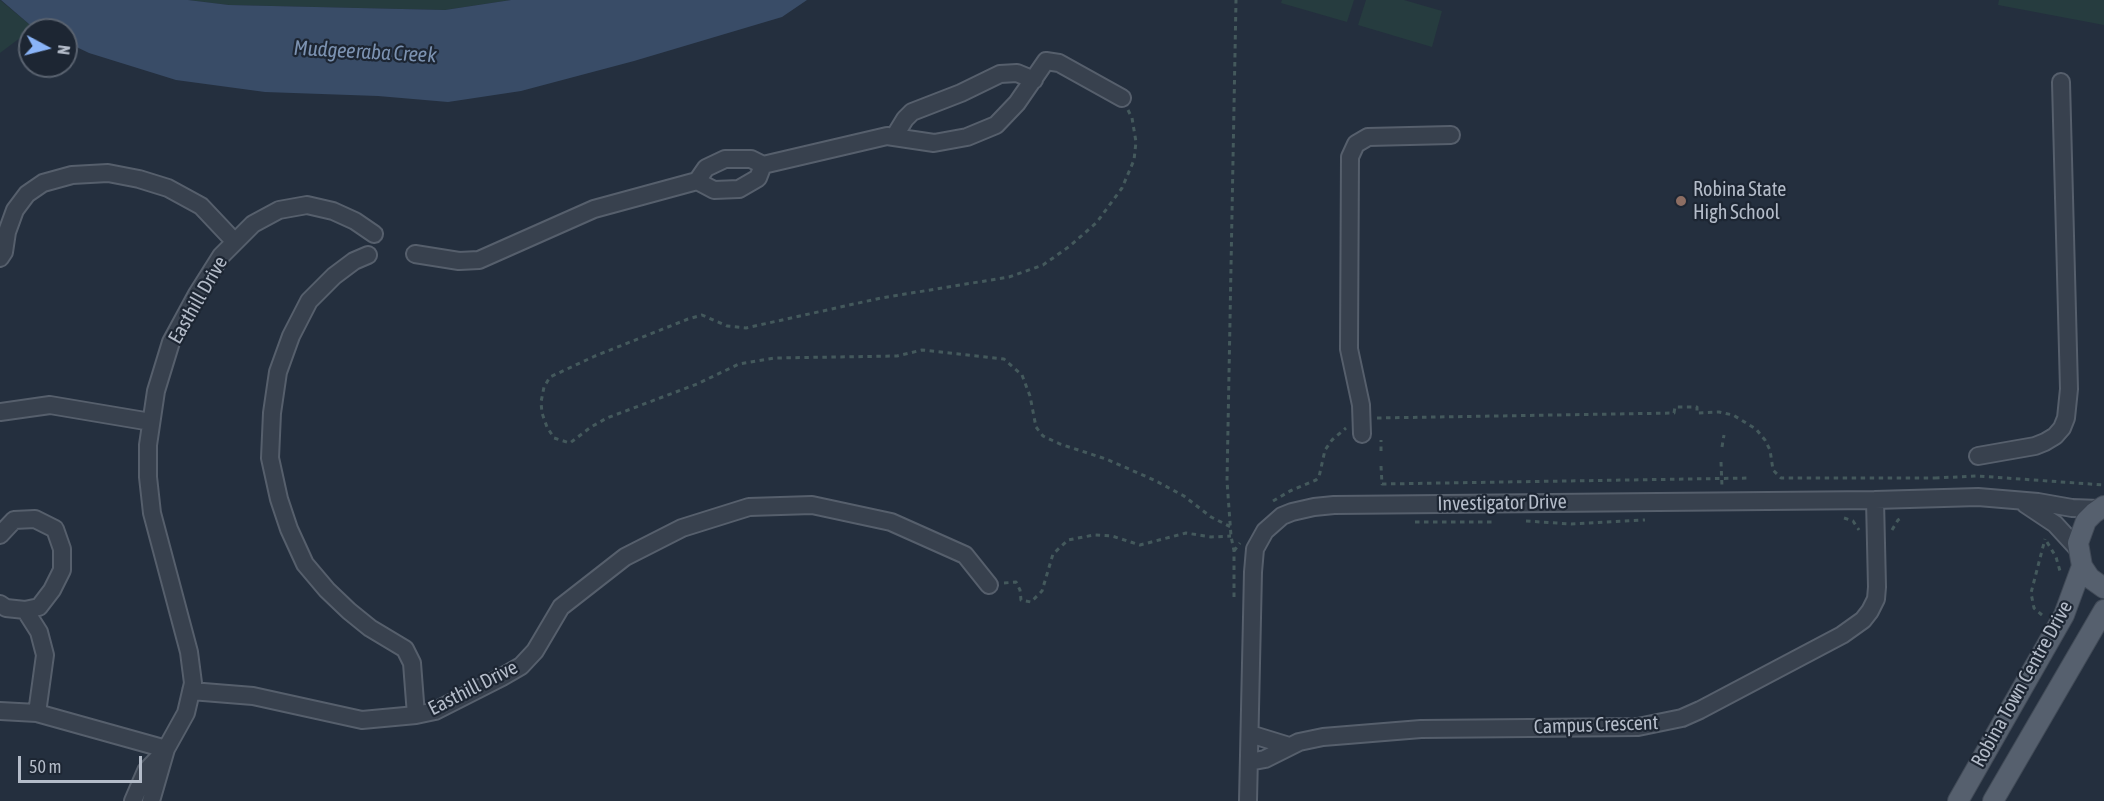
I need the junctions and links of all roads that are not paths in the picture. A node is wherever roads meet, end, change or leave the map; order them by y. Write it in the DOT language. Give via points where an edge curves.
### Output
graph roads {
  1 [pos="1034,80"];
  2 [pos="2061,82"];
  3 [pos="1122,98"];
  4 [pos="1451,135"];
  5 [pos="894,137"];
  6 [pos="763,165"];
  7 [pos="697,181"];
  8 [pos="374,234"];
  9 [pos="235,242"];
  10 [pos="415,254"];
  11 [pos="368,255"];
  12 [pos="0,258"];
  13 [pos="0,412"];
  14 [pos="151,422"];
  15 [pos="1362,428"];
  16 [pos="1977,456"];
  17 [pos="1875,500"];
  18 [pos="2019,500"];
  19 [pos="2101,508"];
  20 [pos="0,535"];
  21 [pos="2080,557"];
  22 [pos="989,585"];
  23 [pos="2104,588"];
  24 [pos="0,604"];
  25 [pos="25,610"];
  26 [pos="2104,610"];
  27 [pos="191,691"];
  28 [pos="0,711"];
  29 [pos="37,713"];
  30 [pos="416,715"];
  31 [pos="1250,734"];
  32 [pos="1289,746"];
  33 [pos="166,749"];
  34 [pos="1249,762"];
  35 [pos="1961,796"];
  36 [pos="1995,796"];
  37 [pos="133,801"];
  38 [pos="151,801"];
  39 [pos="1248,801"];
  1 -- 3 [label="street" via="1046,62 1059,63"];
  1 -- 5 [label="street" via="1017,73 1000,74 912,112"];
  1 -- 5 [label="street" via="996,125 967,137 934,143"];
  2 -- 16 [label="street" via="2069,388 2066,418 2055,436 2045,442"];
  4 -- 15 [label="street" via="1368,137 1356,144 1350,157 1349,349"];
  5 -- 6 [label="street"];
  6 -- 7 [label="street" via="751,159 726,159 706,168"];
  6 -- 7 [label="street" via="758,178 739,189 714,190"];
  7 -- 10 [label="street" via="594,209 478,260"];
  8 -- 9 [label="street, Easthill Drive" via="340,214 307,205 279,210 253,224"];
  9 -- 12 [label="street" via="201,206 168,188 108,173 72,175 43,183 27,194 15,210"];
  9 -- 14 [label="street, Easthill Drive" via="221,256 171,342"];
  11 -- 30 [label="street, Easthill Drive" via="334,276 309,301 291,336 278,372 270,458 279,499 305,564 349,611 405,649 412,663"];
  13 -- 14 [label="street" via="50,405"];
  14 -- 27 [label="street, Easthill Drive" via="148,477 152,513 189,652"];
  17 -- 18 [label="street, Investigator Drive"];
  17 -- 31 [label="street, Investigator Drive" via="1334,505 1292,512 1265,531 1255,549"];
  17 -- 32 [label="street, Campus Crescent" via="1877,587 1863,620 1842,635 1691,714 1638,726 1398,730 1323,737"];
  18 -- 19 [label="street, Investigator Drive"];
  18 -- 21 [label="street, Investigator Drive" via="2055,524"];
  19 -- 21 [label="main road, Robina Town Centre Drive" via="2081,531"];
  20 -- 25 [label="street" via="14,520 35,519 55,529 62,549 62,570 52,590 39,607"];
  21 -- 23 [label="main road" via="2090,578"];
  21 -- 35 [label="main road, Robina Town Centre Drive" via="2064,615"];
  22 -- 30 [label="street, Easthill Drive" via="966,555 891,522 812,504 749,507 682,528 625,557 561,607 535,651 521,666 435,711"];
  24 -- 25 [label="street"];
  25 -- 29 [label="street" via="39,632 45,655"];
  26 -- 36 [label="main road, Robina Town Centre Drive"];
  27 -- 30 [label="street, Easthill Drive" via="253,696 362,720"];
  27 -- 33 [label="street, Easthill Drive" via="186,713"];
  28 -- 29 [label="street"];
  29 -- 33 [label="street"];
  31 -- 32 [label="street"];
  31 -- 34 [label="street, Investigator Drive"];
  32 -- 34 [label="street, Campus Crescent"];
  33 -- 37 [label="street, Easthill Drive" via="146,771"];
  33 -- 38 [label="street, Easthill Drive"];
  34 -- 39 [label="street, Investigator Drive"];
}
